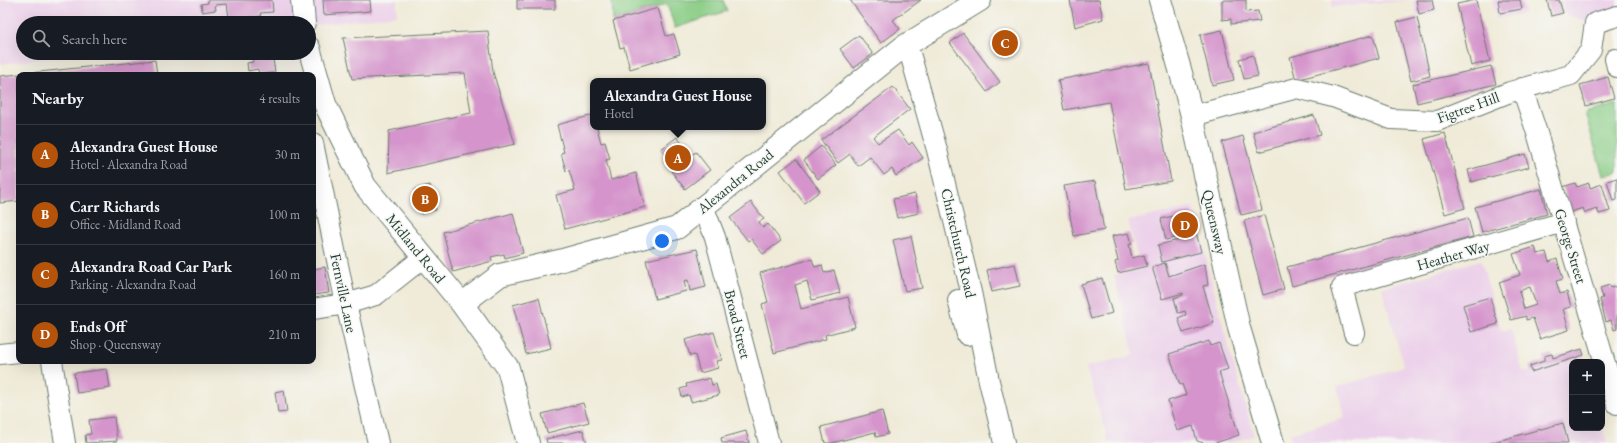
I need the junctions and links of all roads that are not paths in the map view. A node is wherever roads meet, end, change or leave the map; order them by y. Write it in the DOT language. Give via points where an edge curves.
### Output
graph roads {
  1 [pos="302,0"];
  2 [pos="980,0"];
  3 [pos="1160,0"];
  4 [pos="303,16"];
  5 [pos="1617,16"];
  6 [pos="903,47"];
  7 [pos="311,60"];
  8 [pos="313,72"];
  9 [pos="1522,88"];
  10 [pos="316,89"];
  11 [pos="319,107"];
  12 [pos="1192,116"];
  13 [pos="316,158"];
  14 [pos="703,206"];
  15 [pos="1564,222"];
  16 [pos="424,257"];
  17 [pos="958,300"];
  18 [pos="346,304"];
  19 [pos="462,304"];
  20 [pos="316,309"];
  21 [pos="1354,332"];
  22 [pos="16,352"];
  23 [pos="0,354"];
  24 [pos="52,364"];
  25 [pos="989,381"];
  26 [pos="1617,404"];
  27 [pos="65,443"];
  28 [pos="378,443"];
  29 [pos="528,443"];
  30 [pos="769,443"];
  31 [pos="1004,443"];
  32 [pos="1273,443"];
  1 -- 4 [label="street"];
  2 -- 6 [label="street, Alexandra Road"];
  3 -- 12 [label="street, Queensway"];
  5 -- 9 [label="street, Figtree Hill" via="1595,23 1591,50 1571,75"];
  6 -- 14 [label="street, Alexandra Road"];
  6 -- 25 [label="street, Christchurch Road" via="911,57 937,150"];
  7 -- 8 [label="street, Midland Road"];
  9 -- 12 [label="street, Figtree Hill" via="1437,121 1391,119 1333,96 1296,88"];
  9 -- 15 [label="street, George Street"];
  10 -- 11 [label="street, Midland Road"];
  11 -- 16 [label="street, Midland Road" via="365,186"];
  12 -- 32 [label="street, Queensway" via="1239,328"];
  13 -- 18 [label="street, Fernville Lane"];
  14 -- 19 [label="street, Alexandra Road" via="677,228 500,275"];
  14 -- 30 [label="street, Broad Street" via="715,237"];
  15 -- 21 [label="street, Heather Way" via="1342,287"];
  15 -- 26 [label="street, George Street"];
  16 -- 18 [label="street" via="376,295"];
  16 -- 19 [label="street, Midland Road"];
  17 -- 25 [label="street" via="980,384"];
  18 -- 20 [label="street"];
  18 -- 28 [label="street, Fernville Lane"];
  19 -- 29 [label="street, Midland Road" via="508,368"];
  22 -- 23 [label="street"];
  24 -- 27 [label="street"];
  25 -- 31 [label="street, Christchurch Road"];
}
